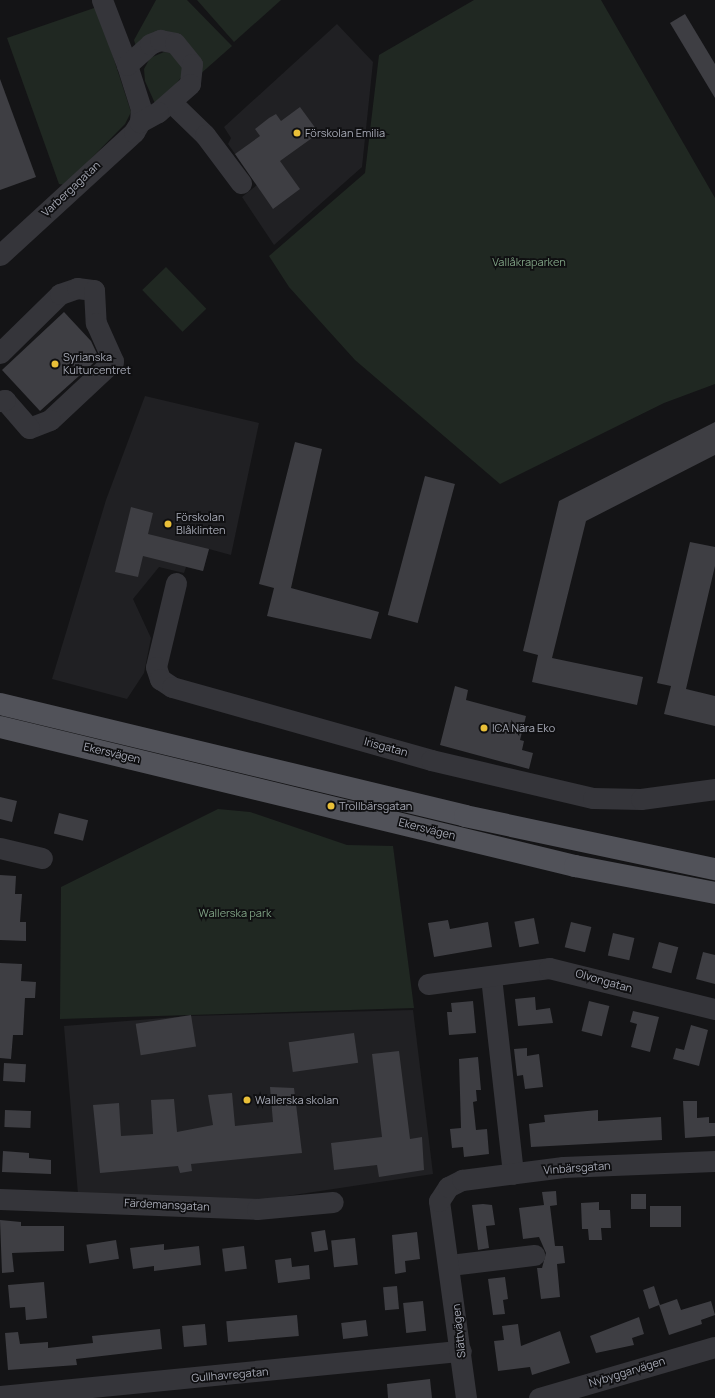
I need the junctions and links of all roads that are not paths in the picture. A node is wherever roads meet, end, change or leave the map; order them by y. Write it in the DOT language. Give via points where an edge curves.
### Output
graph roads {
  1 [pos="102,0"];
  2 [pos="127,65"];
  3 [pos="171,102"];
  4 [pos="140,122"];
  5 [pos="240,183"];
  6 [pos="0,255"];
  7 [pos="0,353"];
  8 [pos="0,401"];
  9 [pos="176,583"];
  10 [pos="0,704"];
  11 [pos="0,727"];
  12 [pos="715,789"];
  13 [pos="0,848"];
  14 [pos="42,858"];
  15 [pos="715,869"];
  16 [pos="715,893"];
  17 [pos="491,977"];
  18 [pos="428,984"];
  19 [pos="715,1009"];
  20 [pos="715,1161"];
  21 [pos="513,1174"];
  22 [pos="442,1192"];
  23 [pos="0,1199"];
  24 [pos="333,1202"];
  25 [pos="534,1255"];
  26 [pos="450,1265"];
  27 [pos="715,1346"];
  28 [pos="461,1351"];
  29 [pos="0,1396"];
  30 [pos="466,1398"];
  31 [pos="539,1398"];
  1 -- 2 [label="street"];
  2 -- 3 [label="street, Varbergagatan" via="150,44 160,40 176,43 192,64 193,76"];
  2 -- 4 [label="street" via="139,97"];
  3 -- 4 [label="street, Varbergagatan"];
  3 -- 5 [label="street" via="205,135"];
  4 -- 6 [label="street, Varbergagatan" via="134,132"];
  7 -- 8 [label="street" via="60,294 77,288 94,290 96,323 113,361 50,420 29,428 5,400"];
  9 -- 12 [label="street, Irisgatan" via="156,667 160,679 172,687 409,754 592,798 641,800"];
  10 -- 15 [label="main road, Ekersvägen" via="465,816"];
  11 -- 16 [label="main road, Ekersvägen" via="575,866"];
  13 -- 14 [label="street"];
  17 -- 18 [label="street, Olvongatan"];
  17 -- 19 [label="street, Olvongatan" via="549,968"];
  17 -- 21 [label="street"];
  20 -- 21 [label="street, Vinbärsgatan" via="563,1167"];
  21 -- 22 [label="street, Vinbärsgatan" via="458,1182"];
  22 -- 26 [label="street, Slättvägen" via="439,1201"];
  23 -- 24 [label="street, Färdemansgatan" via="258,1210"];
  25 -- 26 [label="street"];
  26 -- 28 [label="street, Slättvägen"];
  27 -- 31 [label="street, Nybyggarvägen"];
  28 -- 29 [label="street, Gullhavregatan"];
  28 -- 30 [label="street, Slättvägen"];
}
